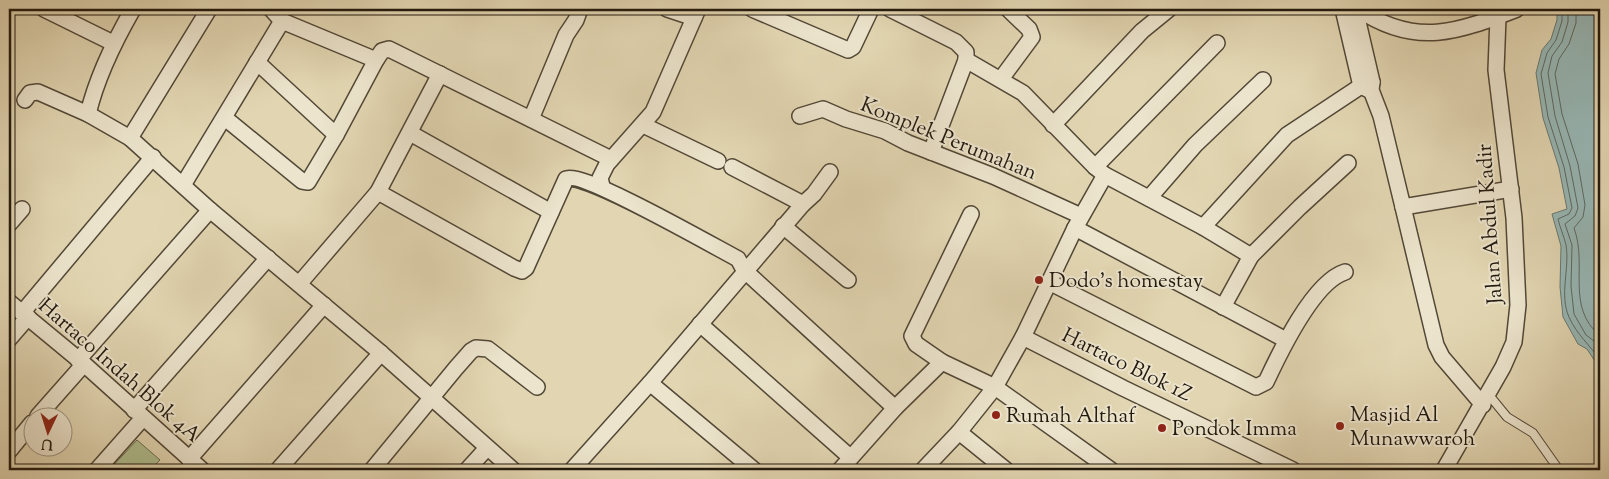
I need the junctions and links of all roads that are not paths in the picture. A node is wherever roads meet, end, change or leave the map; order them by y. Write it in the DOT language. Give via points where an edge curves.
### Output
graph roads {
  1 [pos="44,9"];
  2 [pos="133,9"];
  3 [pos="209,9"];
  4 [pos="271,9"];
  5 [pos="580,9"];
  6 [pos="667,9"];
  7 [pos="752,9"];
  8 [pos="871,9"];
  9 [pos="890,9"];
  10 [pos="1008,9"];
  11 [pos="1169,9"];
  12 [pos="1343,9"];
  13 [pos="1356,9"];
  14 [pos="1517,9"];
  15 [pos="696,14"];
  16 [pos="1498,16"];
  17 [pos="282,21"];
  18 [pos="113,43"];
  19 [pos="1217,43"];
  20 [pos="376,60"];
  21 [pos="966,60"];
  22 [pos="257,62"];
  23 [pos="1361,62"];
  24 [pos="440,74"];
  25 [pos="1001,79"];
  26 [pos="1263,80"];
  27 [pos="1368,86"];
  28 [pos="25,100"];
  29 [pos="88,114"];
  30 [pos="800,116"];
  31 [pos="225,118"];
  32 [pos="531,119"];
  33 [pos="643,125"];
  34 [pos="1053,125"];
  35 [pos="410,133"];
  36 [pos="336,135"];
  37 [pos="130,138"];
  38 [pos="931,152"];
  39 [pos="153,158"];
  40 [pos="612,159"];
  41 [pos="1348,163"];
  42 [pos="1100,171"];
  43 [pos="830,172"];
  44 [pos="183,186"];
  45 [pos="602,186"];
  46 [pos="1511,189"];
  47 [pos="378,192"];
  48 [pos="1149,198"];
  49 [pos="808,199"];
  50 [pos="1403,207"];
  51 [pos="22,209"];
  52 [pos="210,210"];
  53 [pos="551,212"];
  54 [pos="971,214"];
  55 [pos="1078,222"];
  56 [pos="9,224"];
  57 [pos="783,226"];
  58 [pos="1203,226"];
  59 [pos="1251,256"];
  60 [pos="268,258"];
  61 [pos="744,270"];
  62 [pos="1345,272"];
  63 [pos="848,280"];
  64 [pos="1049,282"];
  65 [pos="299,284"];
  66 [pos="9,302"];
  67 [pos="324,305"];
  68 [pos="1223,307"];
  69 [pos="25,315"];
  70 [pos="700,324"];
  71 [pos="1023,337"];
  72 [pos="9,339"];
  73 [pos="1286,340"];
  74 [pos="381,353"];
  75 [pos="81,362"];
  76 [pos="942,362"];
  77 [pos="650,383"];
  78 [pos="537,387"];
  79 [pos="995,387"];
  80 [pos="432,399"];
  81 [pos="1486,400"];
  82 [pos="46,406"];
  83 [pos="895,408"];
  84 [pos="138,414"];
  85 [pos="959,432"];
  86 [pos="22,435"];
  87 [pos="487,448"];
  88 [pos="9,450"];
  89 [pos="850,457"];
  90 [pos="189,459"];
  91 [pos="97,470"];
  92 [pos="202,470"];
  93 [pos="278,470"];
  94 [pos="372,470"];
  95 [pos="467,470"];
  96 [pos="513,470"];
  97 [pos="572,470"];
  98 [pos="754,470"];
  99 [pos="840,470"];
  100 [pos="923,470"];
  101 [pos="1006,470"];
  102 [pos="1111,470"];
  103 [pos="1293,470"];
  104 [pos="1444,470"];
  105 [pos="1559,470"];
  1 -- 18 [label="street"];
  2 -- 18 [label="street"];
  3 -- 37 [label="street"];
  4 -- 17 [label="street"];
  5 -- 32 [label="street" via="562,43"];
  6 -- 15 [label="street"];
  7 -- 8 [label="street" via="848,50 853,47"];
  9 -- 21 [label="street" via="956,42 966,52"];
  10 -- 25 [label="street" via="1029,29 1032,37"];
  11 -- 34 [label="street" via="1142,32"];
  12 -- 23 [label="street"];
  13 -- 16 [label="street" via="1395,26 1440,33 1464,29"];
  13 -- 23 [label="street"];
  14 -- 16 [label="street"];
  15 -- 33 [label="street" via="658,102"];
  16 -- 46 [label="street, Jalan Abdul Kadir" via="1496,70"];
  17 -- 20 [label="street"];
  17 -- 22 [label="street"];
  18 -- 29 [label="street"];
  19 -- 42 [label="street"];
  20 -- 24 [label="street" via="382,52 394,50"];
  20 -- 36 [label="street"];
  21 -- 25 [label="street"];
  21 -- 38 [label="street"];
  22 -- 31 [label="street"];
  22 -- 36 [label="street"];
  23 -- 27 [label="street"];
  24 -- 32 [label="street"];
  24 -- 35 [label="street"];
  25 -- 34 [label="street" via="1023,93"];
  26 -- 48 [label="street" via="1195,145"];
  27 -- 50 [label="street" via="1381,116"];
  27 -- 58 [label="street" via="1288,135"];
  28 -- 29 [label="street" via="30,93 38,92"];
  29 -- 37 [label="street"];
  30 -- 38 [label="street, Komplek Perumahan" via="823,109"];
  31 -- 36 [label="street" via="302,181 308,182"];
  31 -- 44 [label="street"];
  32 -- 40 [label="street"];
  33 -- 40 [label="street"];
  33 -- 49 [label="street"];
  34 -- 42 [label="street"];
  35 -- 47 [label="street"];
  35 -- 53 [label="street"];
  37 -- 39 [label="street"];
  38 -- 55 [label="street, Komplek Perumahan" via="993,176"];
  39 -- 44 [label="street"];
  39 -- 69 [label="street"];
  40 -- 45 [label="street" via="600,178"];
  41 -- 59 [label="street"];
  42 -- 48 [label="street"];
  42 -- 55 [label="street"];
  43 -- 49 [label="street"];
  44 -- 52 [label="street"];
  45 -- 53 [label="street" via="572,176 568,178"];
  45 -- 61 [label="street" via="738,259"];
  46 -- 50 [label="street"];
  46 -- 81 [label="street, Jalan Abdul Kadir" via="1518,305 1514,342"];
  47 -- 53 [label="street" via="522,271"];
  47 -- 65 [label="street"];
  48 -- 58 [label="street"];
  49 -- 57 [label="street"];
  50 -- 81 [label="street" via="1436,345 1442,356"];
  51 -- 56 [label="street"];
  52 -- 60 [label="street"];
  52 -- 75 [label="street"];
  54 -- 76 [label="street" via="912,336 916,344"];
  55 -- 64 [label="street"];
  55 -- 68 [label="street, Komplek Perumahan"];
  57 -- 61 [label="street"];
  57 -- 63 [label="street"];
  58 -- 59 [label="street"];
  59 -- 68 [label="street"];
  60 -- 65 [label="street"];
  60 -- 84 [label="street"];
  61 -- 70 [label="street"];
  61 -- 83 [label="street"];
  62 -- 73 [label="street" via="1326,284"];
  64 -- 71 [label="street"];
  64 -- 73 [label="street" via="1244,382 1260,386 1266,382"];
  65 -- 67 [label="street"];
  66 -- 69 [label="street, Hartaco Indah Blok 4A"];
  67 -- 74 [label="street"];
  67 -- 90 [label="street"];
  68 -- 73 [label="street, Komplek Perumahan"];
  69 -- 72 [label="street"];
  69 -- 75 [label="street, Hartaco Indah Blok 4A"];
  70 -- 77 [label="street"];
  70 -- 89 [label="street"];
  71 -- 79 [label="street"];
  71 -- 103 [label="street, Hartaco Blok 1Z"];
  74 -- 80 [label="street"];
  74 -- 93 [label="street"];
  75 -- 82 [label="street"];
  75 -- 84 [label="street, Hartaco Indah Blok 4A"];
  76 -- 79 [label="street"];
  76 -- 83 [label="street"];
  77 -- 97 [label="street"];
  77 -- 98 [label="street"];
  78 -- 80 [label="street" via="488,349 476,348 470,351"];
  79 -- 85 [label="street"];
  79 -- 102 [label="street"];
  80 -- 87 [label="street"];
  80 -- 94 [label="street"];
  81 -- 104 [label="street, Jalan Abdul Kadir"];
  81 -- 105 [label="lane" via="1533,433"];
  83 -- 89 [label="street"];
  84 -- 90 [label="street, Hartaco Indah Blok 4A"];
  84 -- 91 [label="street"];
  85 -- 100 [label="street"];
  85 -- 101 [label="street"];
  86 -- 88 [label="street"];
  87 -- 95 [label="street"];
  87 -- 96 [label="street"];
  89 -- 99 [label="street"];
  90 -- 92 [label="street, Hartaco Indah Blok 4A"];
}
